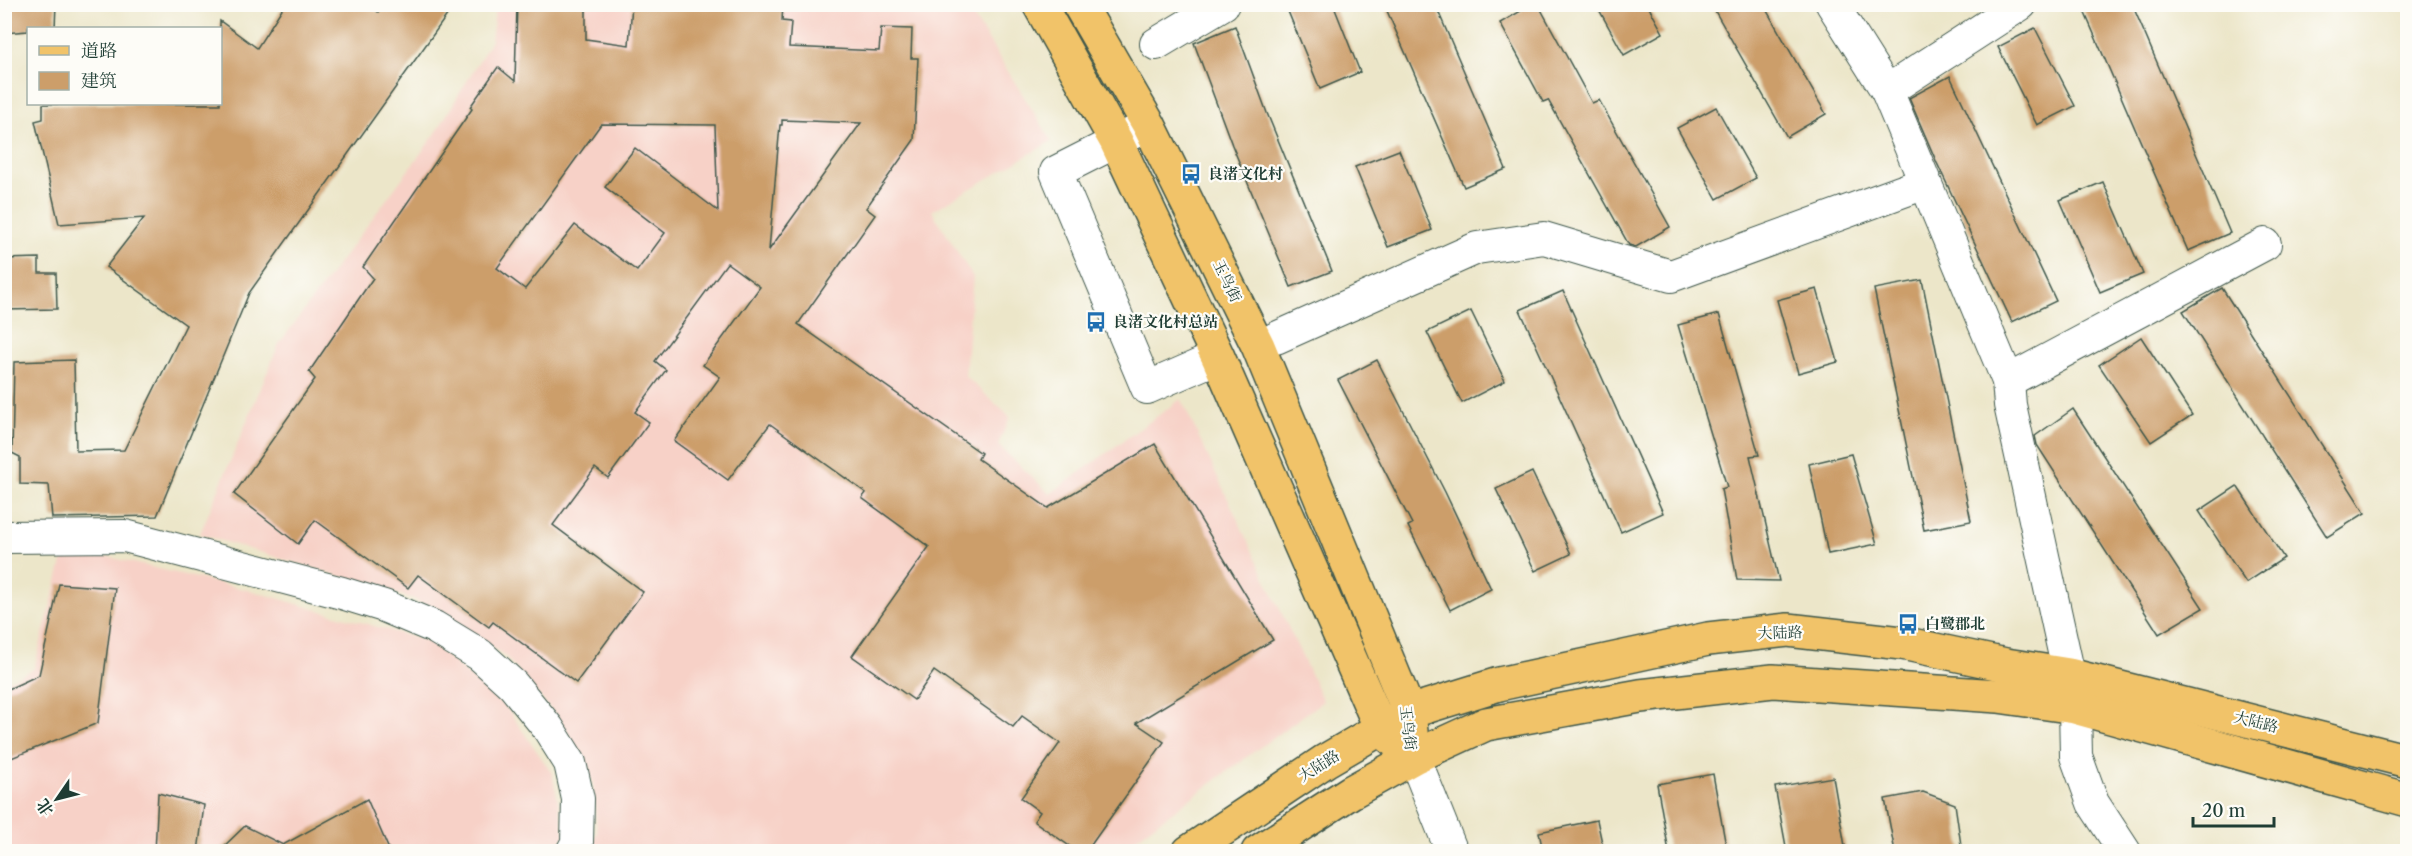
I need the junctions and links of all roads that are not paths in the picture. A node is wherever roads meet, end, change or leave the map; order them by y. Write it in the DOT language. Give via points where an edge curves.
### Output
graph roads {
  1 [pos="1039,4"];
  2 [pos="1079,4"];
  3 [pos="1223,4"];
  4 [pos="1832,4"];
  5 [pos="2022,4"];
  6 [pos="1156,44"];
  7 [pos="1887,91"];
  8 [pos="1149,124"];
  9 [pos="1116,141"];
  10 [pos="1925,183"];
  11 [pos="2265,244"];
  12 [pos="1276,338"];
  13 [pos="1218,357"];
  14 [pos="2008,381"];
  15 [pos="4,537"];
  16 [pos="2069,675"];
  17 [pos="2075,707"];
  18 [pos="1409,712"];
  19 [pos="1381,729"];
  20 [pos="1414,757"];
  21 [pos="2408,761"];
  22 [pos="2408,800"];
  23 [pos="572,852"];
  24 [pos="1189,852"];
  25 [pos="1258,852"];
  26 [pos="1452,852"];
  27 [pos="2125,852"];
  1 -- 9 [label="main road, 玉鸟街"];
  2 -- 8 [label="main road, 玉鸟街"];
  3 -- 6 [label="street"];
  4 -- 7 [label="street"];
  5 -- 7 [label="street"];
  7 -- 10 [label="street"];
  8 -- 9 [label="street"];
  8 -- 18 [label="main road, 玉鸟街" via="1258,345"];
  9 -- 13 [label="main road, 玉鸟街"];
  9 -- 13 [label="street" via="1056,172 1147,388"];
  10 -- 12 [label="street" via="1671,276 1544,238 1477,248"];
  10 -- 14 [label="street"];
  11 -- 14 [label="street"];
  13 -- 19 [label="main road, 玉鸟街"];
  14 -- 16 [label="street"];
  15 -- 23 [label="street" via="125,536 342,592 434,627 480,655 513,685 570,763 578,799 577,843"];
  16 -- 17 [label="street"];
  16 -- 18 [label="main road, 大陆路" via="1902,644 1788,630 1708,639 1511,681"];
  16 -- 21 [label="main road, 大陆路"];
  17 -- 20 [label="main road" via="1998,696 1773,681 1640,696 1486,724"];
  17 -- 22 [label="main road"];
  17 -- 27 [label="street" via="2076,756 2093,803"];
  18 -- 19 [label="main road, 大陆路"];
  18 -- 20 [label="main road, 玉鸟街"];
  19 -- 20 [label="main road, 玉鸟街"];
  19 -- 24 [label="main road, 大陆路" via="1324,761"];
  20 -- 25 [label="main road"];
  20 -- 26 [label="street"];
}
